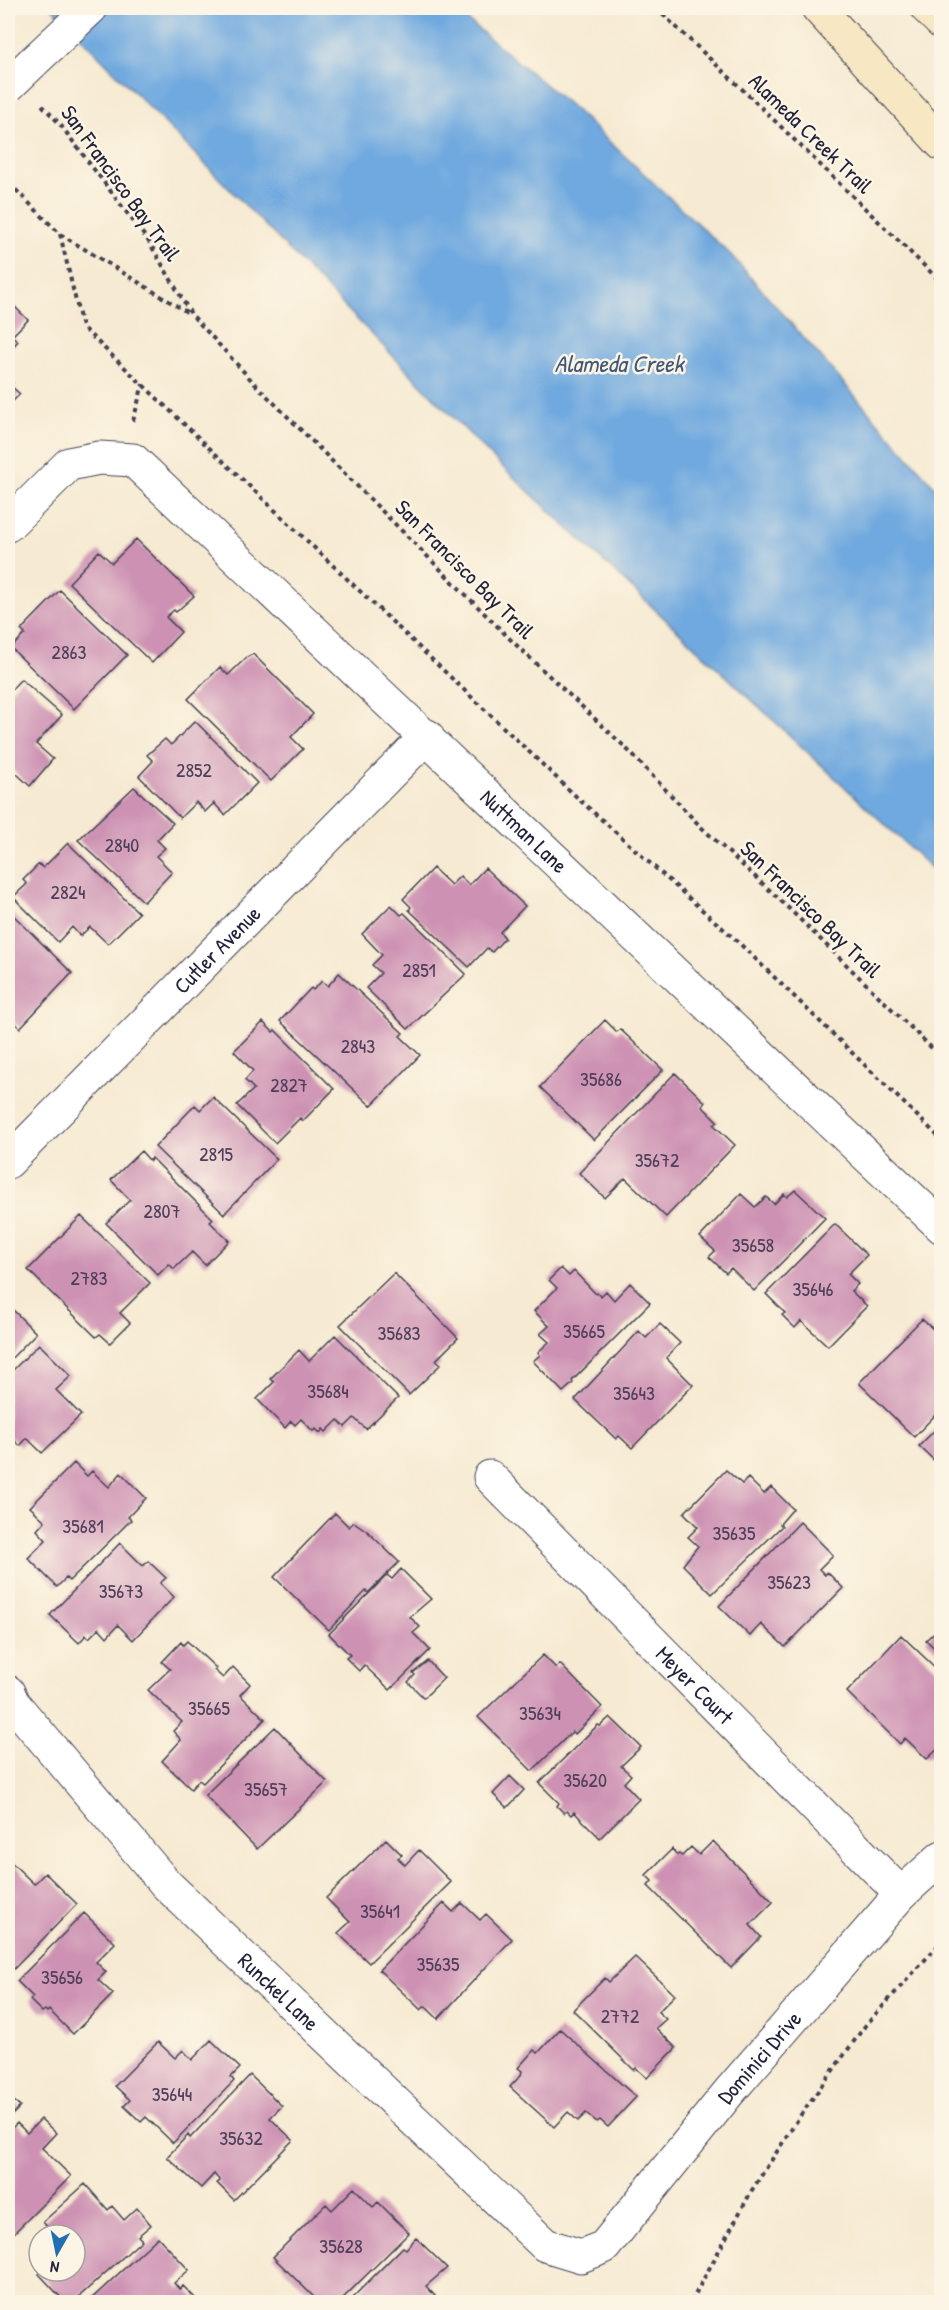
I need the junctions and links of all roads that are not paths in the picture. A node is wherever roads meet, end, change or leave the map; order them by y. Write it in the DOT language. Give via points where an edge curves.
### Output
graph roads {
  1 [pos="91,8"];
  2 [pos="818,8"];
  3 [pos="927,8"];
  4 [pos="942,23"];
  5 [pos="8,86"];
  6 [pos="942,144"];
  7 [pos="8,525"];
  8 [pos="427,736"];
  9 [pos="8,1162"];
  10 [pos="942,1227"];
  11 [pos="490,1477"];
  12 [pos="8,1692"];
  13 [pos="942,1857"];
  14 [pos="900,1894"];
  15 [pos="581,2256"];
  1 -- 5 [label="street, bridge"];
  2 -- 6 [label="main road"];
  3 -- 4 [label="main road"];
  7 -- 8 [label="street, Nuttman Lane" via="69,464 99,458 134,460"];
  8 -- 9 [label="street, Cutler Avenue"];
  8 -- 10 [label="street, Nuttman Lane"];
  11 -- 14 [label="street, Meyer Court"];
  12 -- 15 [label="street, Runckel Lane" via="13,1703 166,1884 545,2245"];
  13 -- 14 [label="street, Dominici Drive"];
  14 -- 15 [label="street, Dominici Drive" via="729,2092 604,2247"];
}
